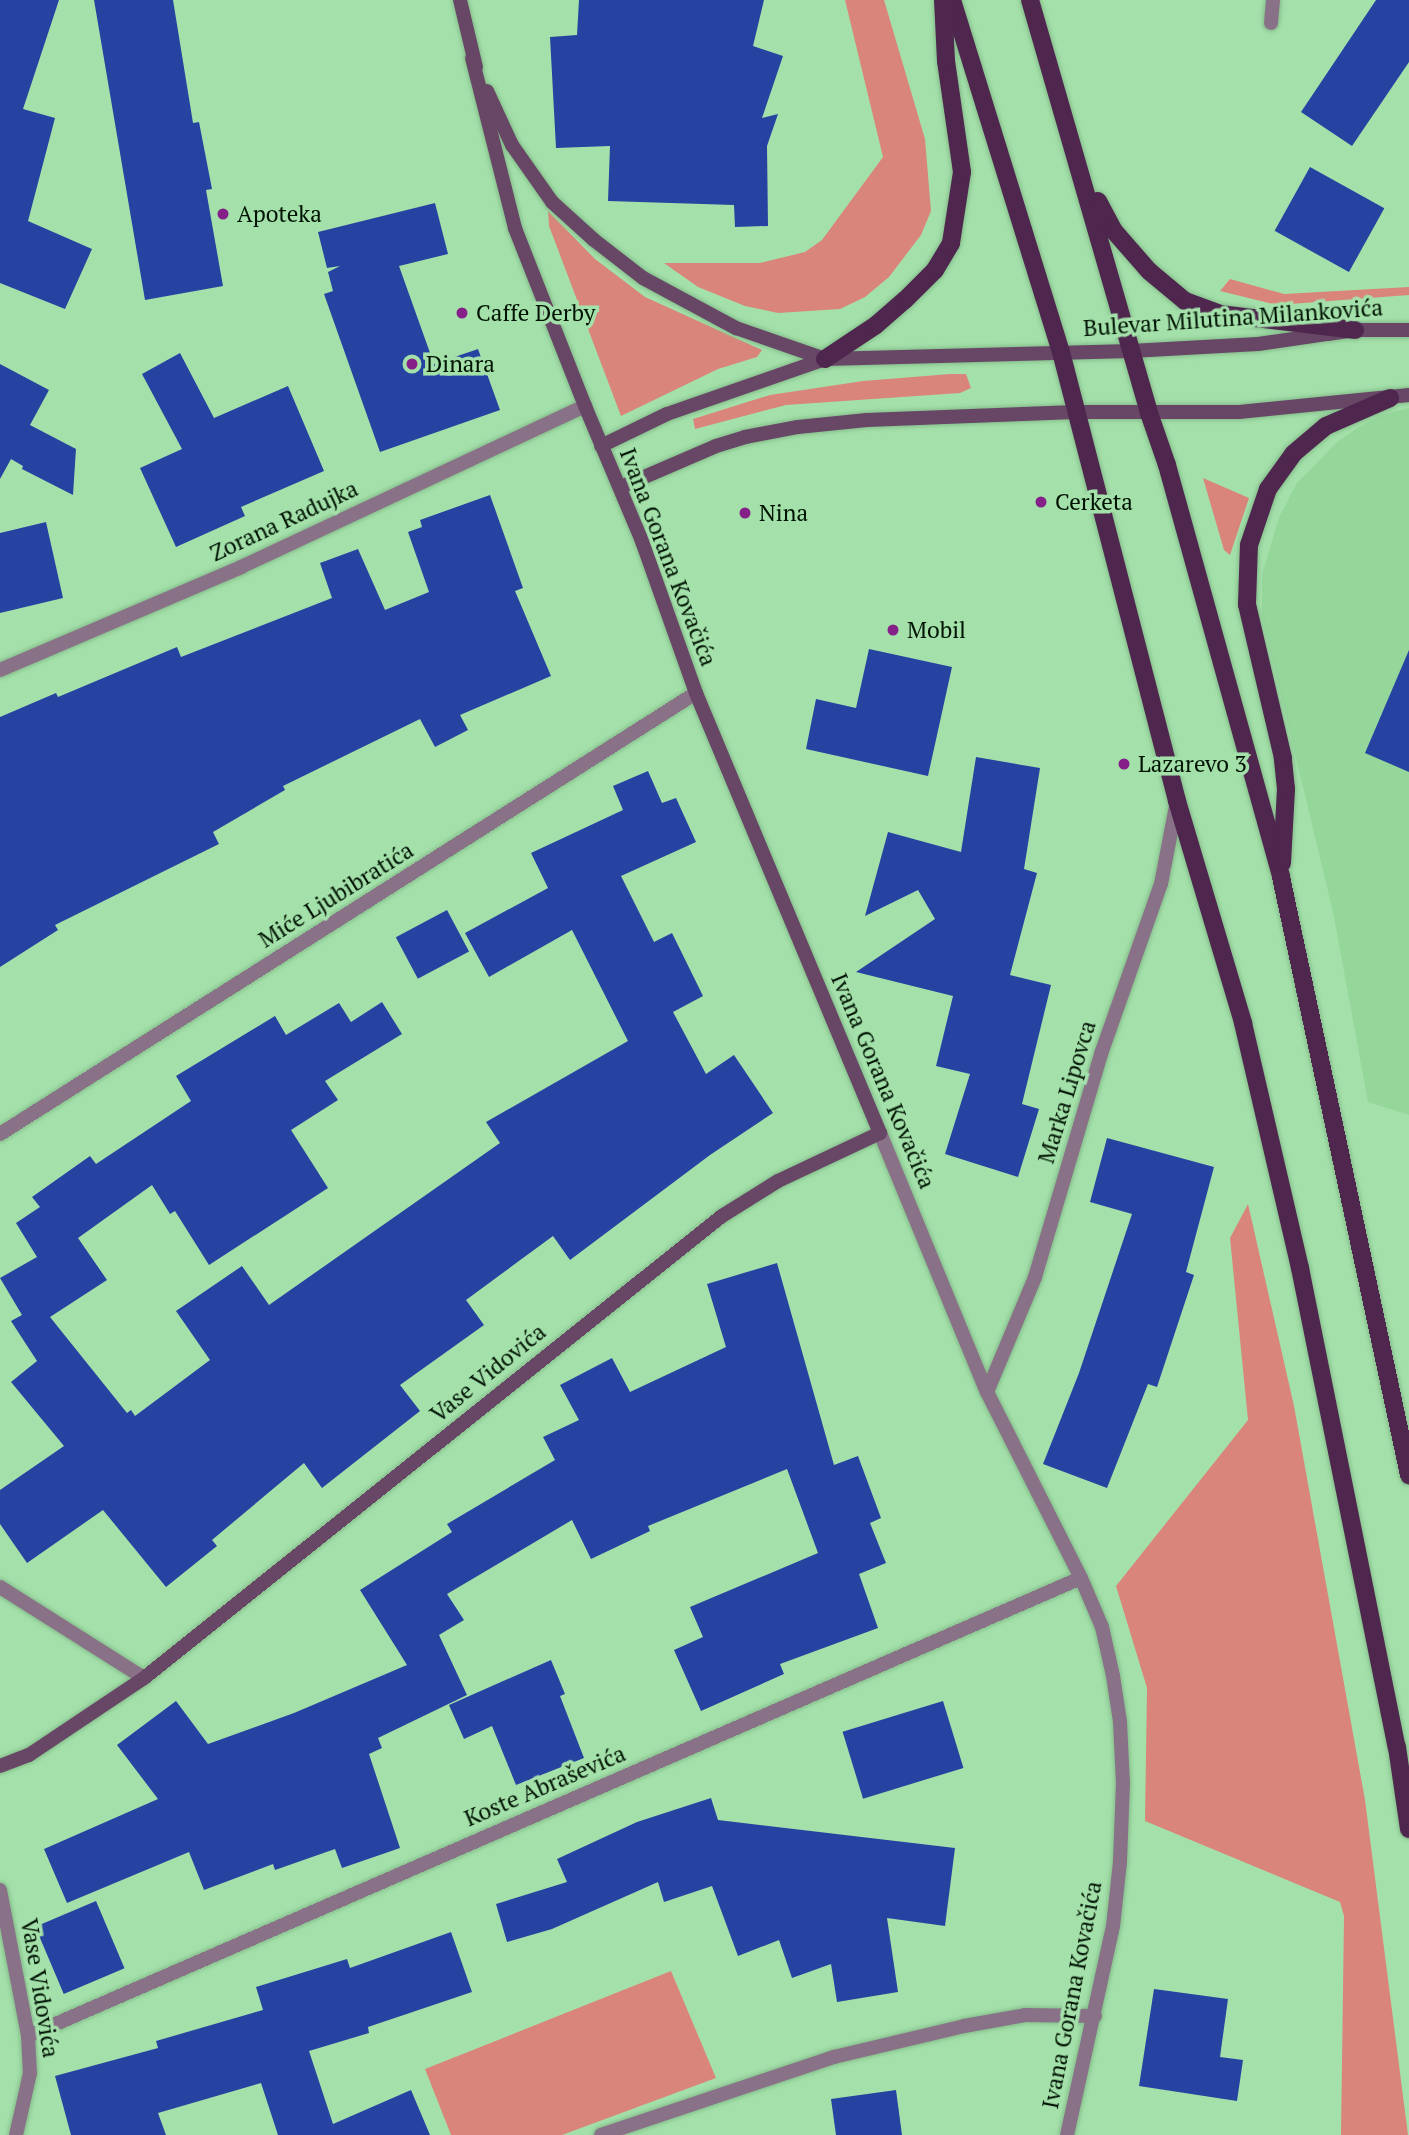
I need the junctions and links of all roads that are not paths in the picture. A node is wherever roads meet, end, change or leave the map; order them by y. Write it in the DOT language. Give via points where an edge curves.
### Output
graph roads {
  1 [pos="460,0"];
  2 [pos="943,0"];
  3 [pos="952,0"];
  4 [pos="1030,0"];
  5 [pos="1273,0"];
  6 [pos="1271,23"];
  7 [pos="472,58"];
  8 [pos="1082,170"];
  9 [pos="1355,330"];
  10 [pos="1409,330"];
  11 [pos="1131,351"];
  12 [pos="1061,352"];
  13 [pos="825,359"];
  14 [pos="1409,394"];
  15 [pos="1390,398"];
  16 [pos="584,406"];
  17 [pos="1075,412"];
  18 [pos="1149,413"];
  19 [pos="601,446"];
  20 [pos="621,488"];
  21 [pos="0,670"];
  22 [pos="696,694"];
  23 [pos="1177,801"];
  24 [pos="1281,877"];
  25 [pos="880,1133"];
  26 [pos="0,1134"];
  27 [pos="987,1392"];
  28 [pos="1409,1475"];
  29 [pos="1082,1578"];
  30 [pos="0,1587"];
  31 [pos="144,1678"];
  32 [pos="0,1766"];
  33 [pos="1409,1829"];
  34 [pos="0,1890"];
  35 [pos="1095,2016"];
  36 [pos="28,2036"];
  37 [pos="16,2135"];
  38 [pos="601,2135"];
  39 [pos="1067,2135"];
  1 -- 7 [label="street"];
  2 -- 13 [label="main road" via="946,61 962,172 951,243 935,270 905,300"];
  3 -- 12 [label="main road"];
  4 -- 8 [label="main road"];
  5 -- 6 [label="street"];
  7 -- 13 [label="street" via="512,145 552,201 594,240 643,278 715,317"];
  7 -- 16 [label="street, Ivana Gorana Kovačića" via="516,228"];
  8 -- 9 [label="main road" via="1114,231 1149,271 1185,301 1220,314"];
  8 -- 11 [label="main road"];
  9 -- 10 [label="street, Bulevar Milutina Milankovića"];
  9 -- 11 [label="street, Bulevar Milutina Milankovića" via="1258,344"];
  11 -- 12 [label="street, Bulevar Milutina Milankovića"];
  11 -- 18 [label="main road"];
  12 -- 13 [label="street, Bulevar Milutina Milankovića"];
  12 -- 17 [label="main road"];
  13 -- 19 [label="street" via="667,414"];
  14 -- 15 [label="street"];
  15 -- 18 [label="street" via="1239,412"];
  15 -- 24 [label="main road" via="1326,426 1294,453 1269,489 1249,545 1247,604 1285,779"];
  16 -- 19 [label="street, Ivana Gorana Kovačića"];
  16 -- 21 [label="street, Zorana Radujka" via="241,568"];
  17 -- 18 [label="street"];
  17 -- 20 [label="street" via="798,427 745,436"];
  17 -- 23 [label="main road"];
  18 -- 24 [label="main road"];
  19 -- 20 [label="street, Ivana Gorana Kovačića"];
  20 -- 22 [label="street, Ivana Gorana Kovačića"];
  22 -- 25 [label="street, Ivana Gorana Kovačića"];
  22 -- 26 [label="street, Miće Ljubibratića"];
  23 -- 27 [label="street, Marka Lipovca" via="1161,884 1101,1054 1035,1277"];
  23 -- 33 [label="main road" via="1243,1023 1300,1268 1397,1747"];
  24 -- 28 [label="main road"];
  25 -- 27 [label="street, Ivana Gorana Kovačića"];
  25 -- 31 [label="street, Vase Vidovića" via="778,1181 722,1216"];
  27 -- 29 [label="street, Ivana Gorana Kovačića"];
  29 -- 35 [label="street, Ivana Gorana Kovačića" via="1102,1627 1113,1676 1123,1783 1113,1926"];
  29 -- 36 [label="street, Koste Abraševića"];
  30 -- 31 [label="street"];
  31 -- 32 [label="street, Vase Vidovića" via="29,1755"];
  34 -- 36 [label="street, Vase Vidovića"];
  35 -- 38 [label="street" via="1025,2015 846,2054"];
  35 -- 39 [label="street, Ivana Gorana Kovačića"];
  36 -- 37 [label="street, Vase Vidovića" via="30,2073"];
}
